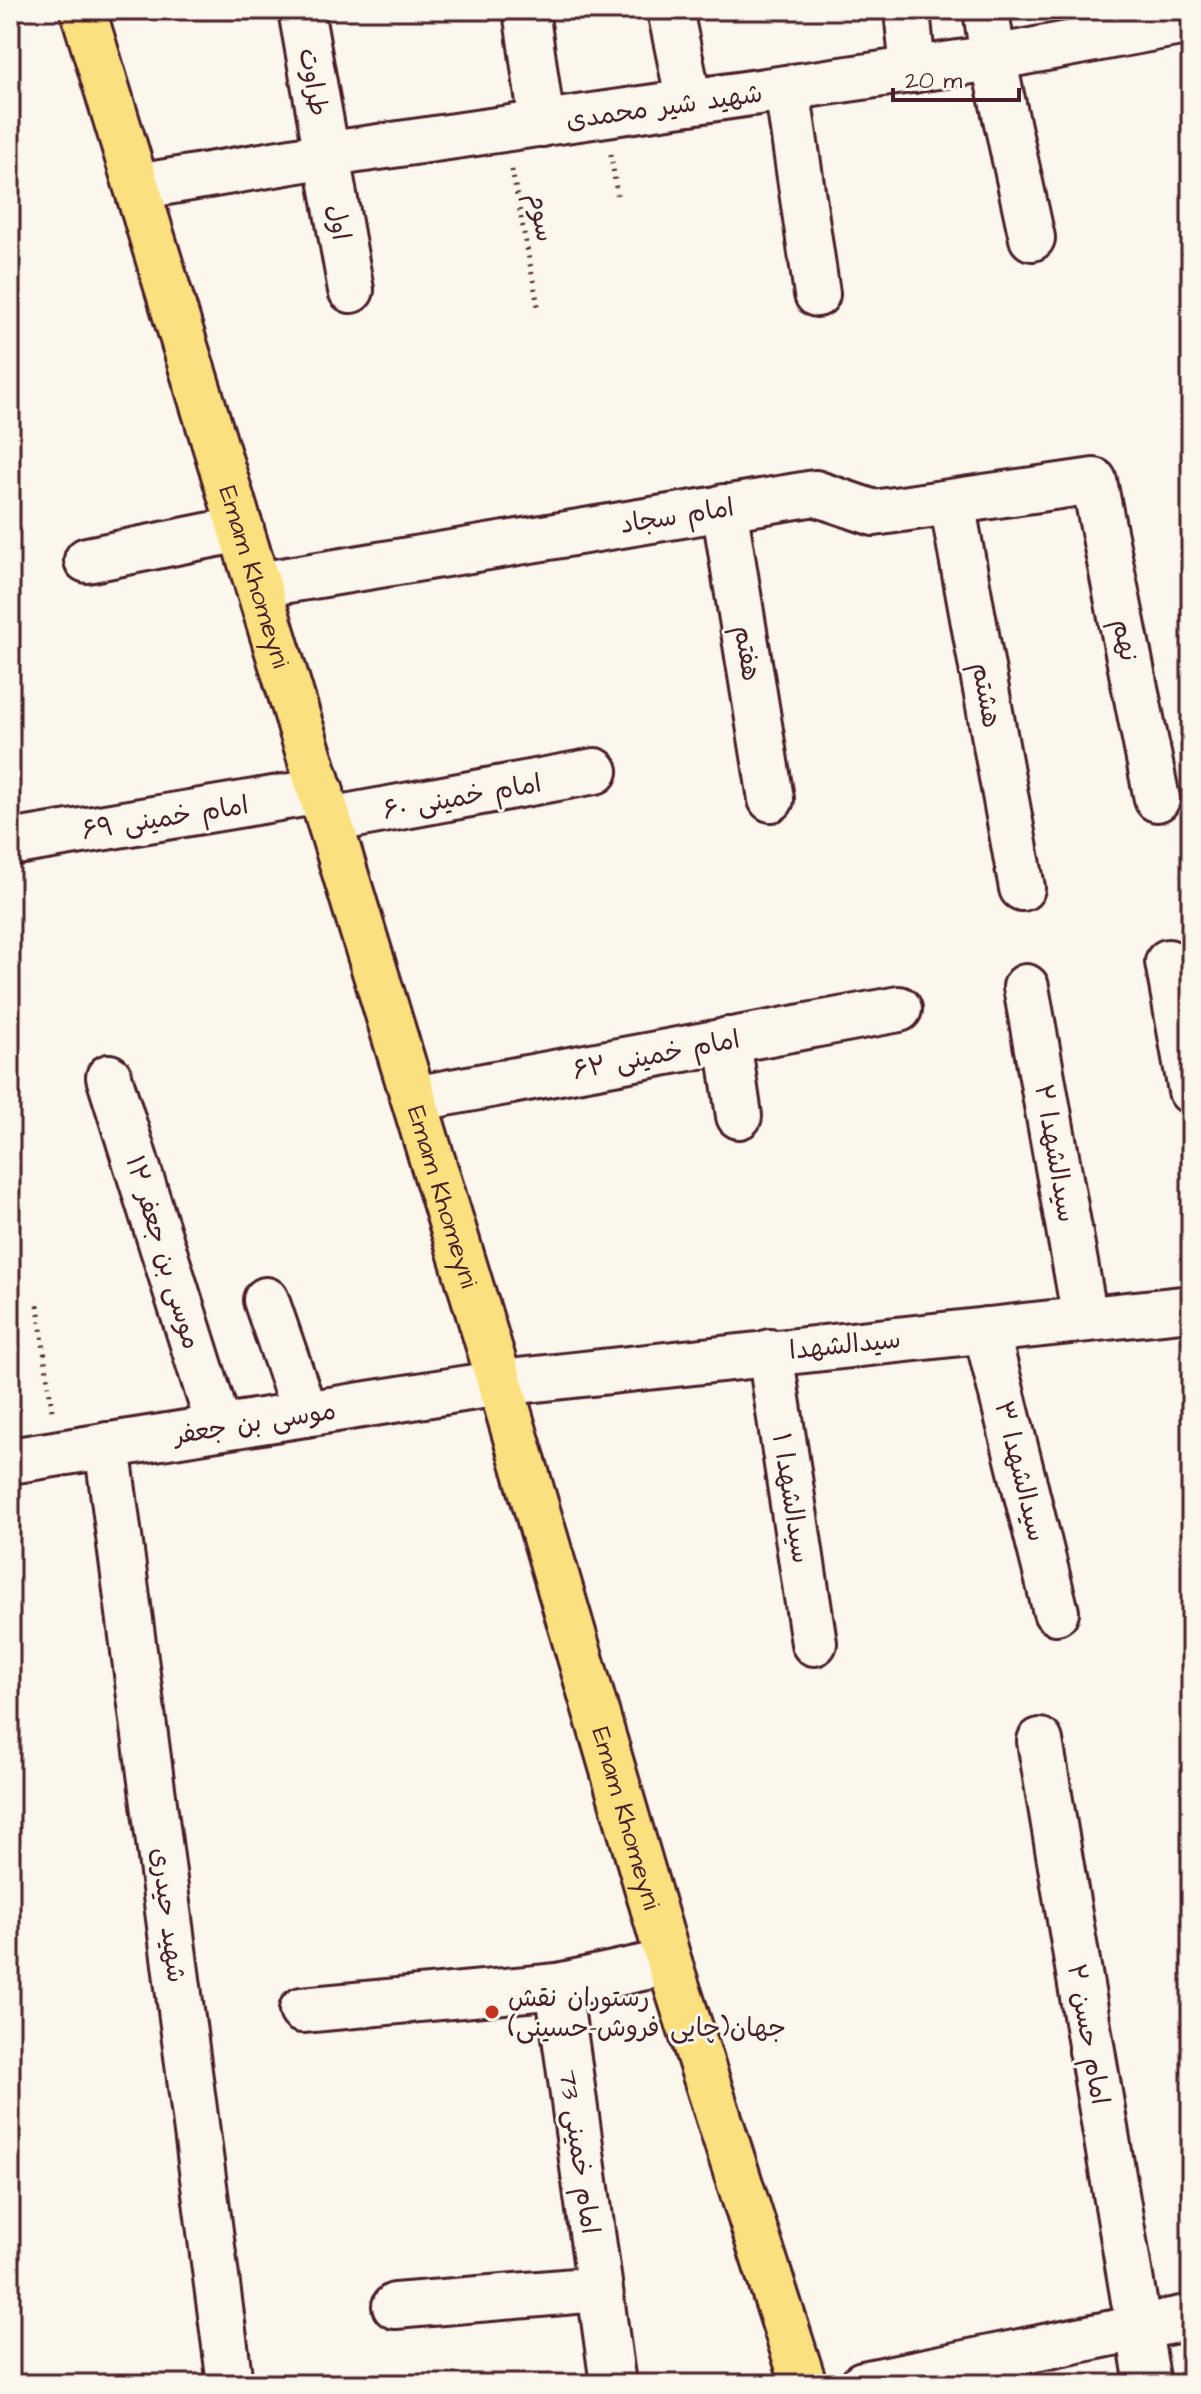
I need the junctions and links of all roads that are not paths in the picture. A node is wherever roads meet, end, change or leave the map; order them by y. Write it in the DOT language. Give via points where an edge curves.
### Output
graph roads {
  1 [pos="83,10"];
  2 [pos="301,10"];
  3 [pos="526,10"];
  4 [pos="670,10"];
  5 [pos="907,10"];
  6 [pos="986,10"];
  7 [pos="1191,21"];
  8 [pos="993,58"];
  9 [pos="913,70"];
  10 [pos="787,88"];
  11 [pos="689,102"];
  12 [pos="523,126"];
  13 [pos="327,155"];
  14 [pos="137,187"];
  15 [pos="1032,238"];
  16 [pos="351,290"];
  17 [pos="817,294"];
  18 [pos="1094,481"];
  19 [pos="952,502"];
  20 [pos="724,507"];
  21 [pos="241,529"];
  22 [pos="87,560"];
  23 [pos="258,585"];
  24 [pos="595,771"];
  25 [pos="771,799"];
  26 [pos="1157,799"];
  27 [pos="325,806"];
  28 [pos="10,843"];
  29 [pos="1022,888"];
  30 [pos="1168,962"];
  31 [pos="1026,987"];
  32 [pos="899,1009"];
  33 [pos="728,1040"];
  34 [pos="109,1077"];
  35 [pos="1191,1091"];
  36 [pos="414,1099"];
  37 [pos="739,1116"];
  38 [pos="266,1300"];
  39 [pos="1191,1308"];
  40 [pos="1085,1319"];
  41 [pos="986,1330"];
  42 [pos="770,1352"];
  43 [pos="500,1383"];
  44 [pos="305,1414"];
  45 [pos="219,1427"];
  46 [pos="107,1445"];
  47 [pos="10,1461"];
  48 [pos="1056,1612"];
  49 [pos="814,1643"];
  50 [pos="1040,1741"];
  51 [pos="669,1962"];
  52 [pos="558,1986"];
  53 [pos="302,2010"];
  54 [pos="599,2289"];
  55 [pos="395,2306"];
  56 [pos="1191,2317"];
  57 [pos="1139,2327"];
  58 [pos="230,2384"];
  59 [pos="613,2384"];
  60 [pos="804,2384"];
  61 [pos="863,2384"];
  62 [pos="1148,2384"];
  1 -- 14 [label="main road, Emam Khomeyni"];
  2 -- 13 [label="street, طراوت"];
  3 -- 12 [label="street"];
  4 -- 11 [label="street"];
  5 -- 9 [label="street"];
  6 -- 8 [label="street"];
  7 -- 8 [label="street, شهید شیر محمدی"];
  8 -- 9 [label="street, شهید شیر محمدی"];
  8 -- 15 [label="street"];
  9 -- 10 [label="street, شهید شیر محمدی"];
  10 -- 11 [label="street, شهید شیر محمدی"];
  10 -- 17 [label="street"];
  11 -- 12 [label="street, شهید شیر محمدی"];
  12 -- 13 [label="street, شهید شیر محمدی"];
  13 -- 14 [label="street, شهید شیر محمدی"];
  13 -- 16 [label="street, اول"];
  14 -- 21 [label="main road, Emam Khomeyni"];
  18 -- 19 [label="street, امام سجاد"];
  18 -- 26 [label="street, نهم"];
  19 -- 20 [label="street, امام سجاد" via="874,513 815,493"];
  19 -- 29 [label="street, هشتم"];
  20 -- 23 [label="street, امام سجاد"];
  20 -- 25 [label="street, هفتم"];
  21 -- 22 [label="street"];
  21 -- 23 [label="main road, Emam Khomeyni"];
  23 -- 27 [label="main road, Emam Khomeyni"];
  24 -- 27 [label="street, امام خمینی ۶۰"];
  27 -- 28 [label="street, امام خمینی ۶۹"];
  27 -- 36 [label="main road, Emam Khomeyni"];
  30 -- 35 [label="street"];
  31 -- 40 [label="street, سیدالشهدا ۲"];
  32 -- 33 [label="street, امام خمینی ۶۲"];
  33 -- 36 [label="street, امام خمینی ۶۲"];
  33 -- 37 [label="street"];
  34 -- 45 [label="street, موسی بن جعفر ۱۲"];
  36 -- 43 [label="main road, Emam Khomeyni"];
  38 -- 44 [label="street"];
  39 -- 40 [label="street, سیدالشهدا"];
  40 -- 41 [label="street, سیدالشهدا"];
  41 -- 42 [label="street, سیدالشهدا"];
  41 -- 48 [label="street, سیدالشهدا ۳"];
  42 -- 43 [label="street, سیدالشهدا"];
  42 -- 49 [label="street, سیدالشهدا ۱"];
  43 -- 44 [label="street, موسی بن جعفر"];
  43 -- 51 [label="main road, Emam Khomeyni"];
  44 -- 45 [label="street, موسی بن جعفر"];
  45 -- 46 [label="street, موسی بن جعفر"];
  46 -- 47 [label="street, موسی بن جعفر"];
  46 -- 58 [label="street, شهید حیدری"];
  50 -- 57 [label="street, امام حسن ۲"];
  51 -- 52 [label="street"];
  51 -- 60 [label="main road, Emam Khomeyni"];
  52 -- 53 [label="street"];
  52 -- 54 [label="street, امام خمینی 73"];
  54 -- 55 [label="street"];
  54 -- 59 [label="street, امام خمینی 73"];
  56 -- 57 [label="street"];
  57 -- 61 [label="street"];
  57 -- 62 [label="street, امام حسن ۲"];
}
